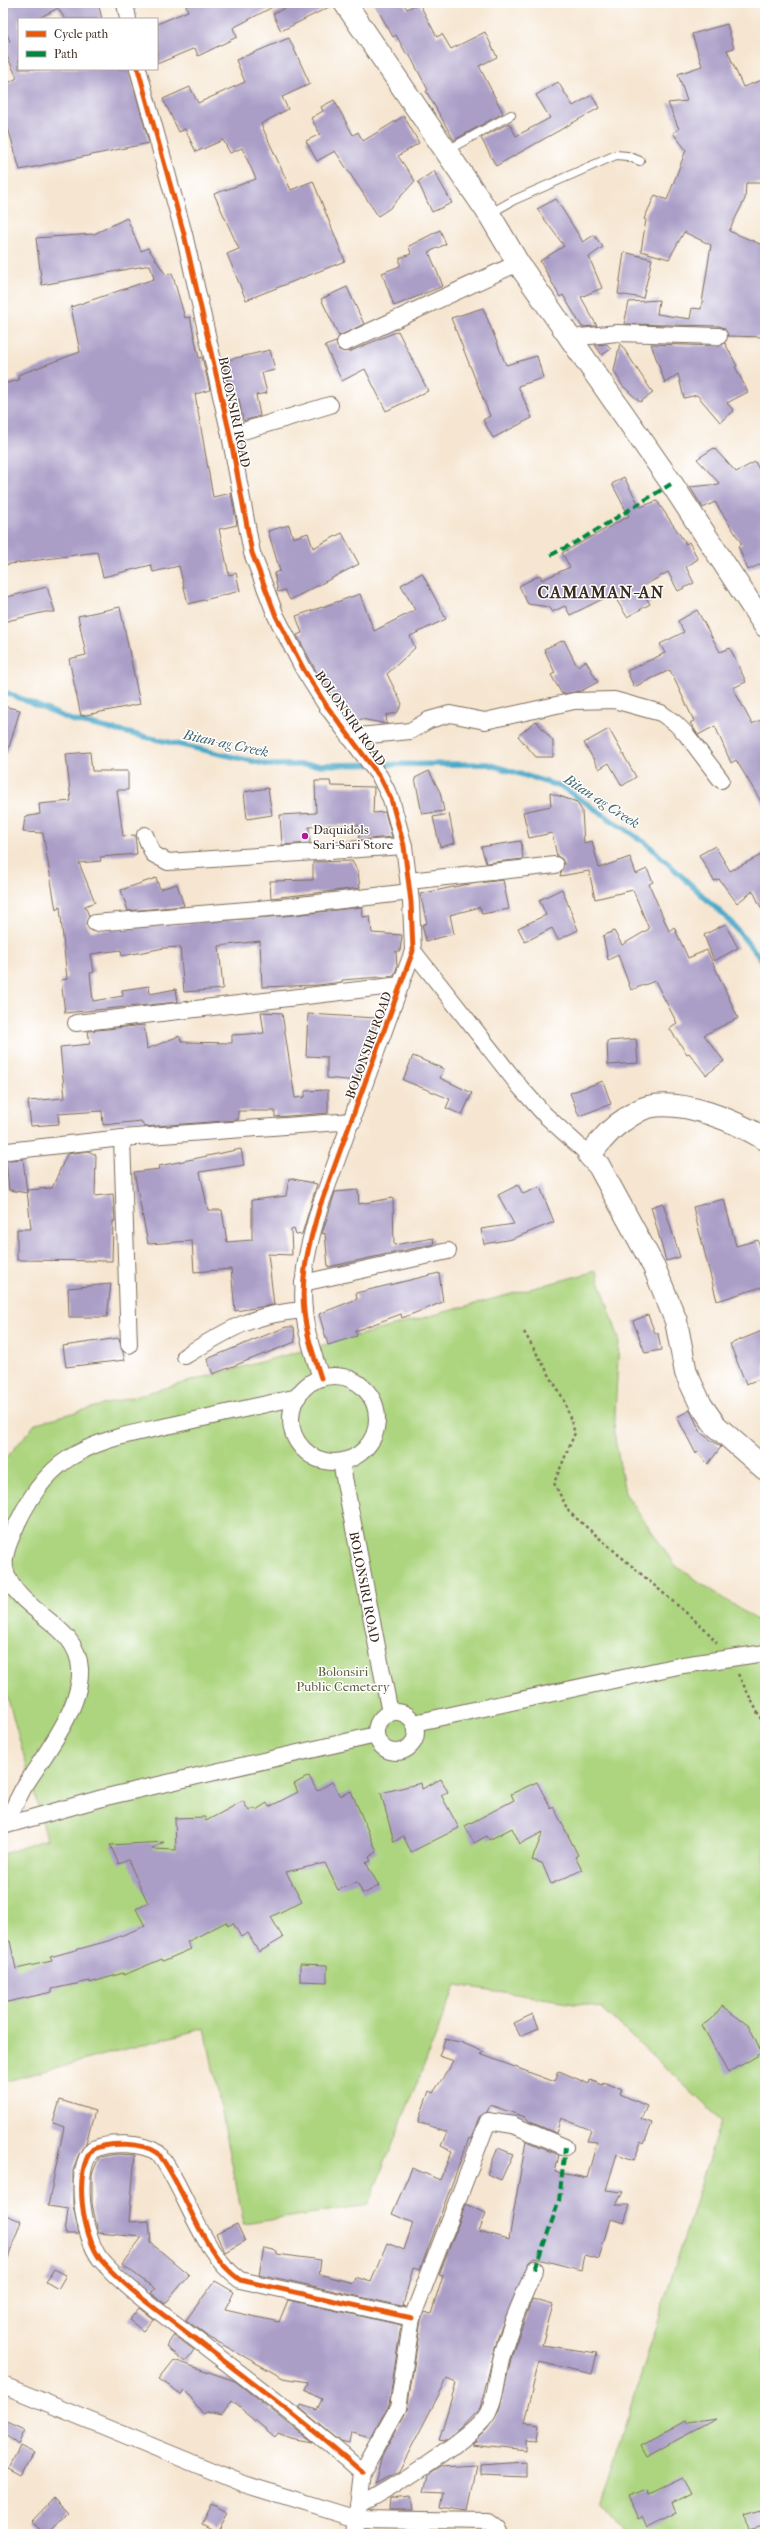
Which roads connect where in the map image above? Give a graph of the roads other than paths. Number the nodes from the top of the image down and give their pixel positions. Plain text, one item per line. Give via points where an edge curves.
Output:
1 (125, 3) edge
2 (345, 3) edge
3 (128, 18) edge
4 (138, 70) edge
5 (511, 115) dead end
6 (446, 151) junction
7 (640, 161) dead end
8 (489, 214) junction
9 (518, 263) junction
10 (719, 336) dead end
11 (572, 338) junction
12 (345, 343) dead end
13 (330, 405) dead end
14 (230, 435) junction
15 (762, 614) edge
16 (354, 743) junction
17 (721, 780) dead end
18 (145, 835) dead end
19 (404, 846) junction
20 (555, 865) dead end
21 (410, 887) junction
22 (95, 923) dead end
23 (413, 951) junction
24 (401, 985) junction
25 (76, 1023) dead end
26 (353, 1121) junction
27 (122, 1138) junction
28 (765, 1140) edge
29 (8, 1150) dead end
30 (590, 1155) junction
31 (448, 1251) dead end
32 (303, 1283) junction
33 (304, 1310) junction
34 (129, 1345) dead end
35 (185, 1356) dead end
36 (321, 1378) junction
37 (298, 1397) junction
38 (341, 1462) junction
39 (765, 1469) edge
40 (765, 1653) edge
41 (390, 1713) junction
42 (414, 1723) junction
43 (376, 1735) junction
44 (3, 1826) edge
45 (566, 2147) dead end
46 (535, 2269) dead end
47 (412, 2318) junction
48 (3, 2385) edge
49 (362, 2472) junction
50 (356, 2520) edge
51 (500, 2534) edge

1 - 3 street
2 - 6 main road
4 - 14 street, BOLONSIRI ROAD via 184,234
5 - 6 lane
6 - 8 main road
7 - 8 lane via 616,155 514,200
8 - 9 main road
9 - 11 main road
9 - 12 street
10 - 11 street via 617,332
11 - 15 main road
13 - 14 street
14 - 16 street, BOLONSIRI ROAD via 252,553 262,583 304,670
16 - 17 street via 410,731 429,720 450,714 485,721 574,701 614,700 661,713 675,723
16 - 19 street, BOLONSIRI ROAD via 380,777 391,799
18 - 19 street via 153,854 168,862
19 - 21 street, BOLONSIRI ROAD
20 - 21 street
21 - 22 street via 292,906
21 - 23 street, BOLONSIRI ROAD
23 - 24 street, BOLONSIRI ROAD
23 - 30 street via 520,1087 545,1115
24 - 25 street
24 - 26 street, BOLONSIRI ROAD
26 - 27 street
26 - 32 street, BOLONSIRI ROAD via 311,1235
27 - 29 street
27 - 34 street
28 - 30 main road via 711,1113 672,1107 649,1107 614,1126
30 - 39 main road via 599,1166 654,1267 676,1321 686,1374 701,1405 715,1425
31 - 32 street
32 - 33 street, BOLONSIRI ROAD
33 - 35 street via 259,1316
33 - 36 street, BOLONSIRI ROAD via 309,1341
36 - 37 street via 306,1387
36 - 38 street via 340,1377 352,1380 362,1386 375,1407 376,1431 371,1442 363,1451
37 - 38 street via 291,1420 298,1443 317,1458
37 - 44 street via 105,1441 76,1453 49,1474 24,1508 8,1544 5,1571 14,1590 32,1609 62,1630 75,1649 80,1668 76,1694 60,1730
38 - 41 street, BOLONSIRI ROAD
40 - 42 street via 683,1665
41 - 42 street via 404,1714
41 - 43 street via 379,1722
42 - 43 street via 416,1737 409,1748 402,1752 389,1751 383,1747
43 - 44 street via 106,1797
45 - 47 street via 513,2125 488,2121
46 - 50 street via 512,2322 492,2403 482,2422 468,2436 379,2495
47 - 49 street via 398,2408
47 - 49 street via 240,2280 230,2273 218,2257 158,2153 146,2147 112,2144 93,2149 84,2160 85,2221 92,2246 101,2260 160,2312 322,2436
48 - 50 street via 244,2484
49 - 50 street
50 - 51 street via 488,2521

